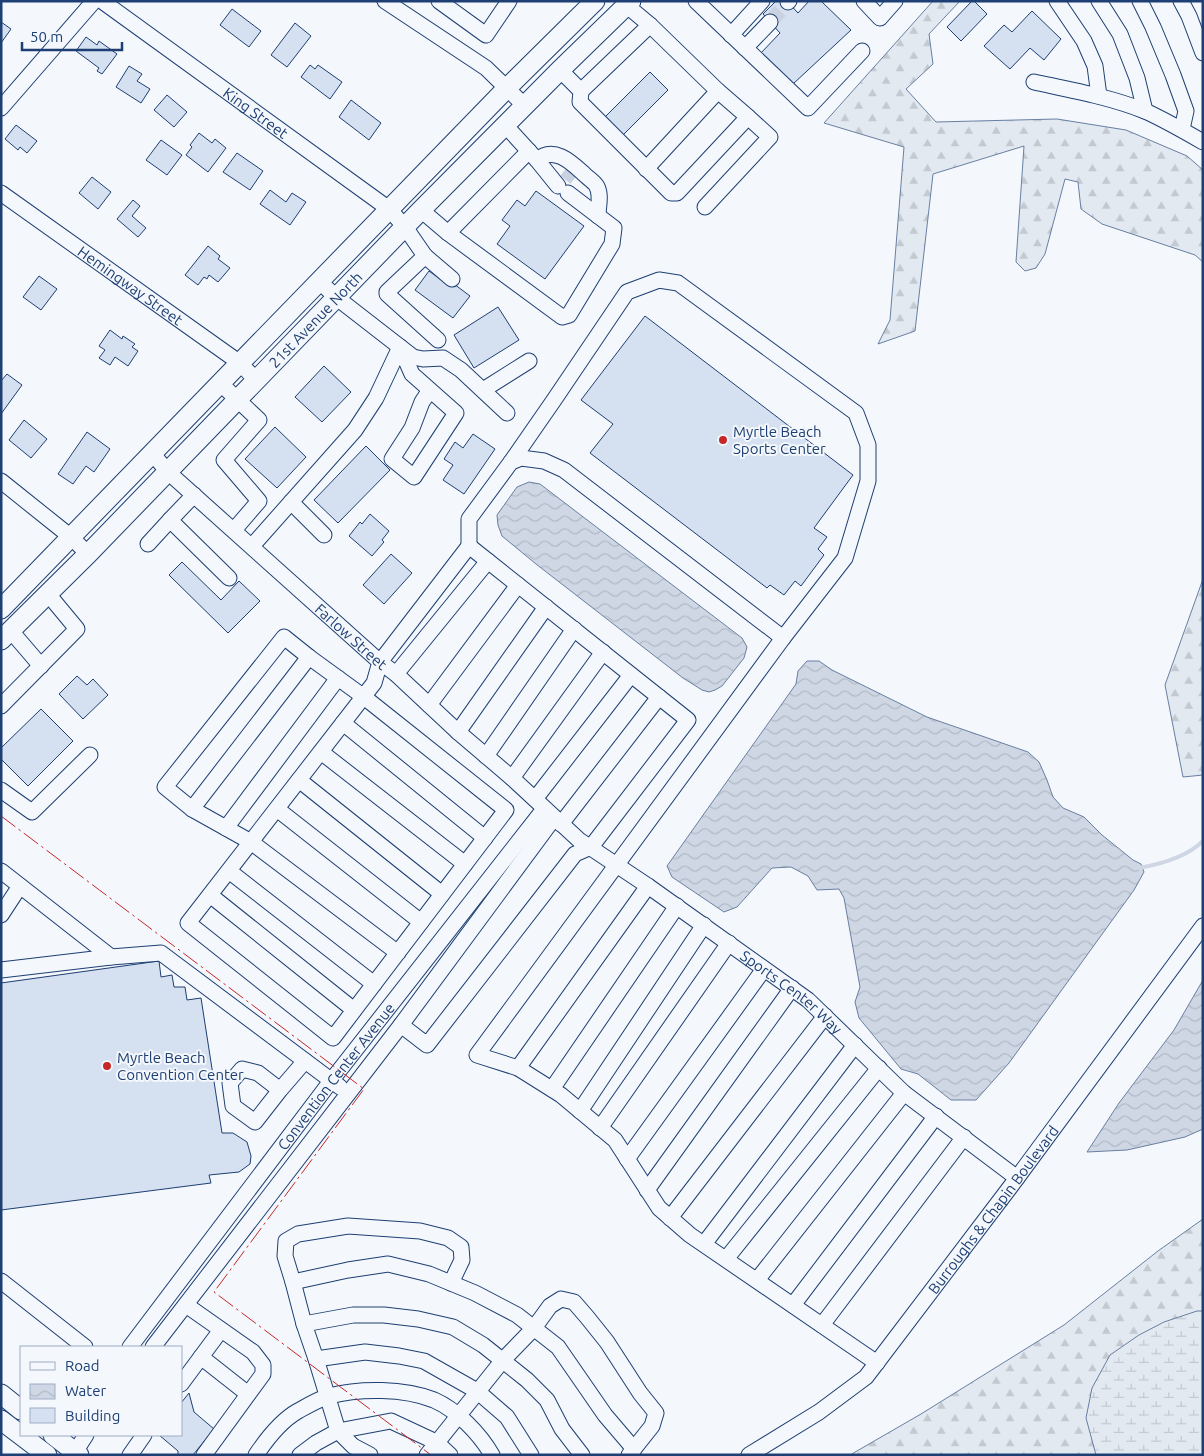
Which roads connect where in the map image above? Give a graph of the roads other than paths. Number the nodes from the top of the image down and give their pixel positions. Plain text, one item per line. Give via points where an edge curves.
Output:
1 (94, 1) edge
2 (102, 1) edge
3 (385, 1) edge
4 (439, 1) edge
5 (509, 1) edge
6 (595, 1) edge
7 (762, 1) edge
8 (864, 1) edge
9 (895, 1) edge
10 (1057, 1) edge
11 (1099, 1) edge
12 (1140, 1) edge
13 (1181, 1) edge
14 (628, 3) edge
15 (702, 3) edge
16 (770, 22) tunnel mouth
17 (650, 25) junction
18 (486, 35) junction
19 (731, 35) junction
20 (745, 48) junction
21 (862, 50) dead end
22 (1203, 53) edge
23 (471, 58) junction
24 (560, 70) junction
25 (1034, 82) dead end
26 (507, 88) junction
27 (581, 91) junction
28 (718, 91) junction
29 (1099, 96) junction
30 (524, 106) junction
31 (1, 108) edge
32 (1145, 111) junction
33 (748, 117) junction
34 (505, 126) junction
35 (1182, 129) junction
36 (1203, 142) edge
37 (533, 155) junction
38 (646, 169) junction
39 (564, 185) junction
40 (1, 193) edge
41 (705, 207) dead end
42 (389, 209) junction
43 (421, 210) junction
44 (598, 216) junction
45 (405, 227) junction
46 (448, 233) junction
47 (425, 256) junction
48 (452, 279) dead end
49 (319, 281) junction
50 (337, 298) junction
51 (438, 340) dead end
52 (400, 347) junction
53 (529, 361) dead end
54 (240, 363) junction
55 (256, 380) junction
56 (220, 383) junction
57 (430, 390) junction
58 (483, 390) junction
59 (237, 399) junction
60 (507, 413) dead end
61 (152, 453) junction
62 (511, 462) junction
63 (168, 472) junction
64 (1, 481) edge
65 (194, 495) junction
66 (291, 502) junction
67 (170, 520) junction
68 (234, 530) junction
69 (324, 535) dead end
70 (71, 537) junction
71 (148, 544) dead end
72 (252, 546) junction
73 (469, 546) junction
74 (88, 554) junction
75 (488, 561) junction
76 (229, 578) dead end
77 (518, 585) junction
78 (48, 594) junction
79 (546, 607) junction
80 (1, 609) edge
81 (574, 629) junction
82 (6, 635) edge
83 (783, 638) junction
84 (603, 652) junction
85 (309, 657) junction
86 (380, 662) junction
87 (41, 666) junction
88 (396, 674) junction
89 (631, 675) junction
90 (338, 678) junction
91 (364, 697) junction
92 (659, 697) junction
93 (429, 705) junction
94 (1, 706) edge
95 (343, 723) junction
96 (458, 732) junction
97 (321, 752) junction
98 (90, 755) dead end
99 (486, 756) junction
100 (512, 778) junction
101 (299, 780) junction
102 (1, 790) edge
103 (192, 808) junction
104 (277, 808) junction
105 (548, 812) junction
106 (226, 828) junction
107 (485, 838) junction
108 (251, 842) junction
109 (591, 847) junction
110 (465, 864) junction
111 (616, 864) junction
112 (1, 871) edge
113 (229, 871) junction
114 (20, 886) junction
115 (648, 886) junction
116 (442, 894) junction
117 (210, 895) junction
118 (676, 906) junction
119 (1, 915) edge
120 (421, 922) junction
121 (704, 925) junction
122 (1203, 926) edge
123 (729, 943) junction
124 (398, 953) junction
125 (111, 958) junction
126 (764, 969) junction
127 (1, 970) edge
128 (374, 984) junction
129 (792, 988) junction
130 (354, 1010) junction
131 (825, 1016) junction
132 (401, 1025) junction
133 (855, 1045) junction
134 (305, 1061) junction
135 (518, 1068) junction
136 (879, 1068) junction
137 (331, 1081) junction
138 (552, 1089) junction
139 (280, 1090) dead end
140 (349, 1093) junction
141 (904, 1093) junction
142 (580, 1111) junction
143 (936, 1116) junction
144 (600, 1128) junction
145 (964, 1137) junction
146 (627, 1159) junction
147 (1017, 1178) junction
148 (647, 1190) junction
149 (670, 1218) junction
150 (704, 1244) junction
151 (726, 1259) junction
152 (757, 1280) junction
153 (1, 1281) edge
154 (294, 1282) junction
155 (451, 1283) junction
156 (186, 1305) junction
157 (793, 1305) junction
158 (304, 1324) junction
159 (822, 1325) junction
160 (534, 1328) junction
161 (220, 1330) junction
162 (84, 1346) edge
163 (131, 1346) edge
164 (154, 1346) edge
165 (200, 1357) junction
166 (316, 1358) junction
167 (503, 1360) junction
168 (877, 1363) junction
169 (182, 1383) edge
170 (477, 1391) junction
171 (1, 1394) edge
172 (248, 1394) junction
173 (328, 1397) junction
174 (20, 1409) edge
175 (459, 1416) junction
176 (1, 1420) edge
177 (338, 1431) junction
178 (20, 1434) edge
179 (22, 1436) edge
180 (57, 1436) edge
181 (86, 1436) edge
182 (143, 1436) edge
183 (436, 1442) junction
184 (631, 1452) edge
185 (77, 1453) edge
186 (47, 1455) edge
187 (130, 1455) edge
188 (204, 1455) edge
189 (256, 1455) edge
190 (300, 1455) edge
191 (370, 1455) edge
192 (427, 1455) edge
193 (450, 1455) edge
194 (492, 1455) edge
195 (531, 1455) edge
196 (582, 1455) edge
197 (749, 1455) edge

1 - 31 street
2 - 42 street, King Street
3 - 23 street
4 - 18 street
5 - 18 street
6 - 26 main road, 21st Avenue North
7 - 19 street
8 - 9 street via 880,18
10 - 29 street via 1084,41 1095,66
11 - 32 street via 1120,34 1137,78
12 - 35 street via 1174,75 1186,111
13 - 22 street
14 - 17 street
14 - 24 main road, 21st Avenue North
15 - 19 street
16 - 20 street
17 - 27 street
17 - 28 street
18 - 23 street
19 - 20 street
20 - 21 street via 808,108
23 - 26 street
24 - 27 street
24 - 30 main road, 21st Avenue North
25 - 29 street
26 - 30 street
26 - 42 main road, 21st Avenue North
27 - 38 street via 580,102
28 - 33 street
28 - 38 street
29 - 32 street
30 - 34 main road, 21st Avenue North
32 - 35 street
33 - 38 street via 677,193 671,194
33 - 41 street via 770,137
34 - 37 street
34 - 43 main road, 21st Avenue North
35 - 36 street
37 - 39 street
37 - 39 street
37 - 44 street via 553,154 568,160 596,185
37 - 46 street
39 - 44 street
40 - 54 street, Hemingway Street
42 - 45 street, King Street
42 - 49 main road, 21st Avenue North
43 - 45 main road, 21st Avenue North
43 - 46 street
44 - 46 street via 614,228 612,244 569,315 562,318
45 - 47 street, King Street
45 - 50 main road, 21st Avenue North
47 - 48 street, King Street
47 - 51 street via 387,294
49 - 50 street
49 - 54 main road, 21st Avenue North
50 - 52 street
50 - 55 main road, 21st Avenue North
52 - 57 street via 412,374
52 - 58 street via 422,360 444,358
52 - 66 street via 376,398 355,430
53 - 58 street
54 - 55 street, Hemingway Street
54 - 56 main road, 21st Avenue North
55 - 59 main road, 21st Avenue North
56 - 59 street
56 - 61 main road, 21st Avenue North
57 - 57 street via 456,413 414,477 392,458 412,428
58 - 60 street
59 - 63 main road, 21st Avenue North
59 - 68 street via 259,420 224,460 259,501
61 - 63 street, Farlow Street
61 - 70 main road, 21st Avenue North
62 - 73 street via 469,519
62 - 83 street via 521,458 544,461 564,470
62 - 83 street via 627,292 659,280 678,284 856,413 868,445 868,482 845,558
63 - 65 street, Farlow Street
63 - 74 main road, 21st Avenue North
64 - 70 street
65 - 67 street
65 - 68 street, Farlow Street
66 - 69 street
66 - 72 street
67 - 71 street
67 - 76 street
68 - 72 street, Farlow Street
70 - 74 street
70 - 80 main road, 21st Avenue North
72 - 86 street, Farlow Street
73 - 75 street
73 - 86 street
74 - 78 main road, 21st Avenue North
75 - 77 street
75 - 88 street
77 - 79 street
77 - 93 street
78 - 82 main road, 21st Avenue North
78 - 87 street via 78,629
79 - 81 street
79 - 96 street
81 - 84 street
81 - 99 street
82 - 87 street
83 - 111 street
84 - 89 street
84 - 100 street
85 - 90 street
85 - 103 street
85 - 103 street via 284,637 165,787
86 - 88 street, Farlow Street
86 - 91 street via 374,683
87 - 94 street
88 - 93 street, Farlow Street
89 - 92 street
89 - 105 street
90 - 91 street
90 - 106 street
91 - 95 street
91 - 107 street via 506,810
92 - 105 street
92 - 109 street via 688,720
93 - 96 street, Farlow Street
95 - 97 street
95 - 107 street
96 - 99 street, Farlow Street
97 - 101 street
97 - 110 street
98 - 102 street via 32,812
99 - 100 street, Farlow Street
100 - 105 street, Farlow Street
101 - 104 street
101 - 116 street
103 - 106 street
104 - 108 street
104 - 120 street
105 - 109 street, Sports Center Way
105 - 132 street, Convention Center Avenue
105 - 137 street, Convention Center Avenue
106 - 108 street
107 - 110 street
108 - 113 street
108 - 124 street
109 - 111 street, Sports Center Way
109 - 132 street via 574,854 426,1045
110 - 116 street
111 - 115 street, Sports Center Way
111 - 135 street via 477,1055
112 - 114 street
113 - 117 street
113 - 128 street
114 - 119 street
114 - 125 street
115 - 118 street, Sports Center Way
115 - 135 street
116 - 120 street
117 - 130 street
117 - 130 street via 188,923 333,1038
118 - 121 street, Sports Center Way
118 - 138 street
120 - 124 street
121 - 123 street, Sports Center Way
121 - 142 street
122 - 147 street, Burroughs & Chapin Boulevard
123 - 126 street, Sports Center Way
123 - 144 street
124 - 128 street
125 - 127 street
125 - 134 street via 161,952
126 - 129 street, Sports Center Way
126 - 146 street
128 - 130 street
129 - 131 street, Sports Center Way
129 - 148 street
131 - 133 street, Sports Center Way
131 - 149 street
132 - 140 street, Convention Center Avenue
133 - 136 street, Sports Center Way
133 - 150 street
134 - 137 street
134 - 139 street
135 - 138 street
136 - 141 street, Sports Center Way
136 - 151 street
137 - 140 street
137 - 163 street, Convention Center Avenue
138 - 142 street
140 - 156 street, Convention Center Avenue
141 - 143 street, Sports Center Way
141 - 152 street
142 - 144 street
143 - 145 street, Sports Center Way
143 - 157 street
144 - 146 street via 615,1140
145 - 147 street, Sports Center Way
145 - 159 street
146 - 148 street
147 - 168 street, Burroughs & Chapin Boulevard
148 - 149 street via 658,1208
149 - 150 street
150 - 151 street
151 - 152 street
152 - 157 street
153 - 162 street
154 - 155 street via 388,1264
154 - 155 street via 285,1256 286,1241 298,1234 348,1226 420,1231 448,1238 461,1247 462,1260
154 - 158 street
155 - 160 street via 517,1315
156 - 161 street
156 - 164 street, Convention Center Avenue
157 - 159 street
158 - 166 street
158 - 167 street via 353,1314 418,1318 453,1327
159 - 168 street
160 - 167 street
160 - 184 street via 558,1347
160 - 184 street via 550,1306 561,1299 574,1302 607,1342 656,1413 652,1426
161 - 165 street
161 - 172 street via 252,1352 262,1365 263,1374
165 - 169 street
165 - 172 street
166 - 170 street via 365,1352 424,1361
166 - 173 street
167 - 170 street
167 - 196 street via 547,1400 562,1429
168 - 197 street, Burroughs & Chapin Boulevard via 866,1377 820,1412
170 - 175 street
170 - 195 street via 507,1417
171 - 174 main road
172 - 188 street
173 - 175 street via 363,1390 411,1393 435,1400
173 - 177 street
173 - 189 street via 296,1412 269,1436
175 - 183 street
175 - 194 street
176 - 178 main road
177 - 183 street via 392,1421
177 - 190 street
177 - 191 street via 353,1446
179 - 186 main road
180 - 185 main road
181 - 185 street
182 - 187 street
183 - 192 street
183 - 193 street

